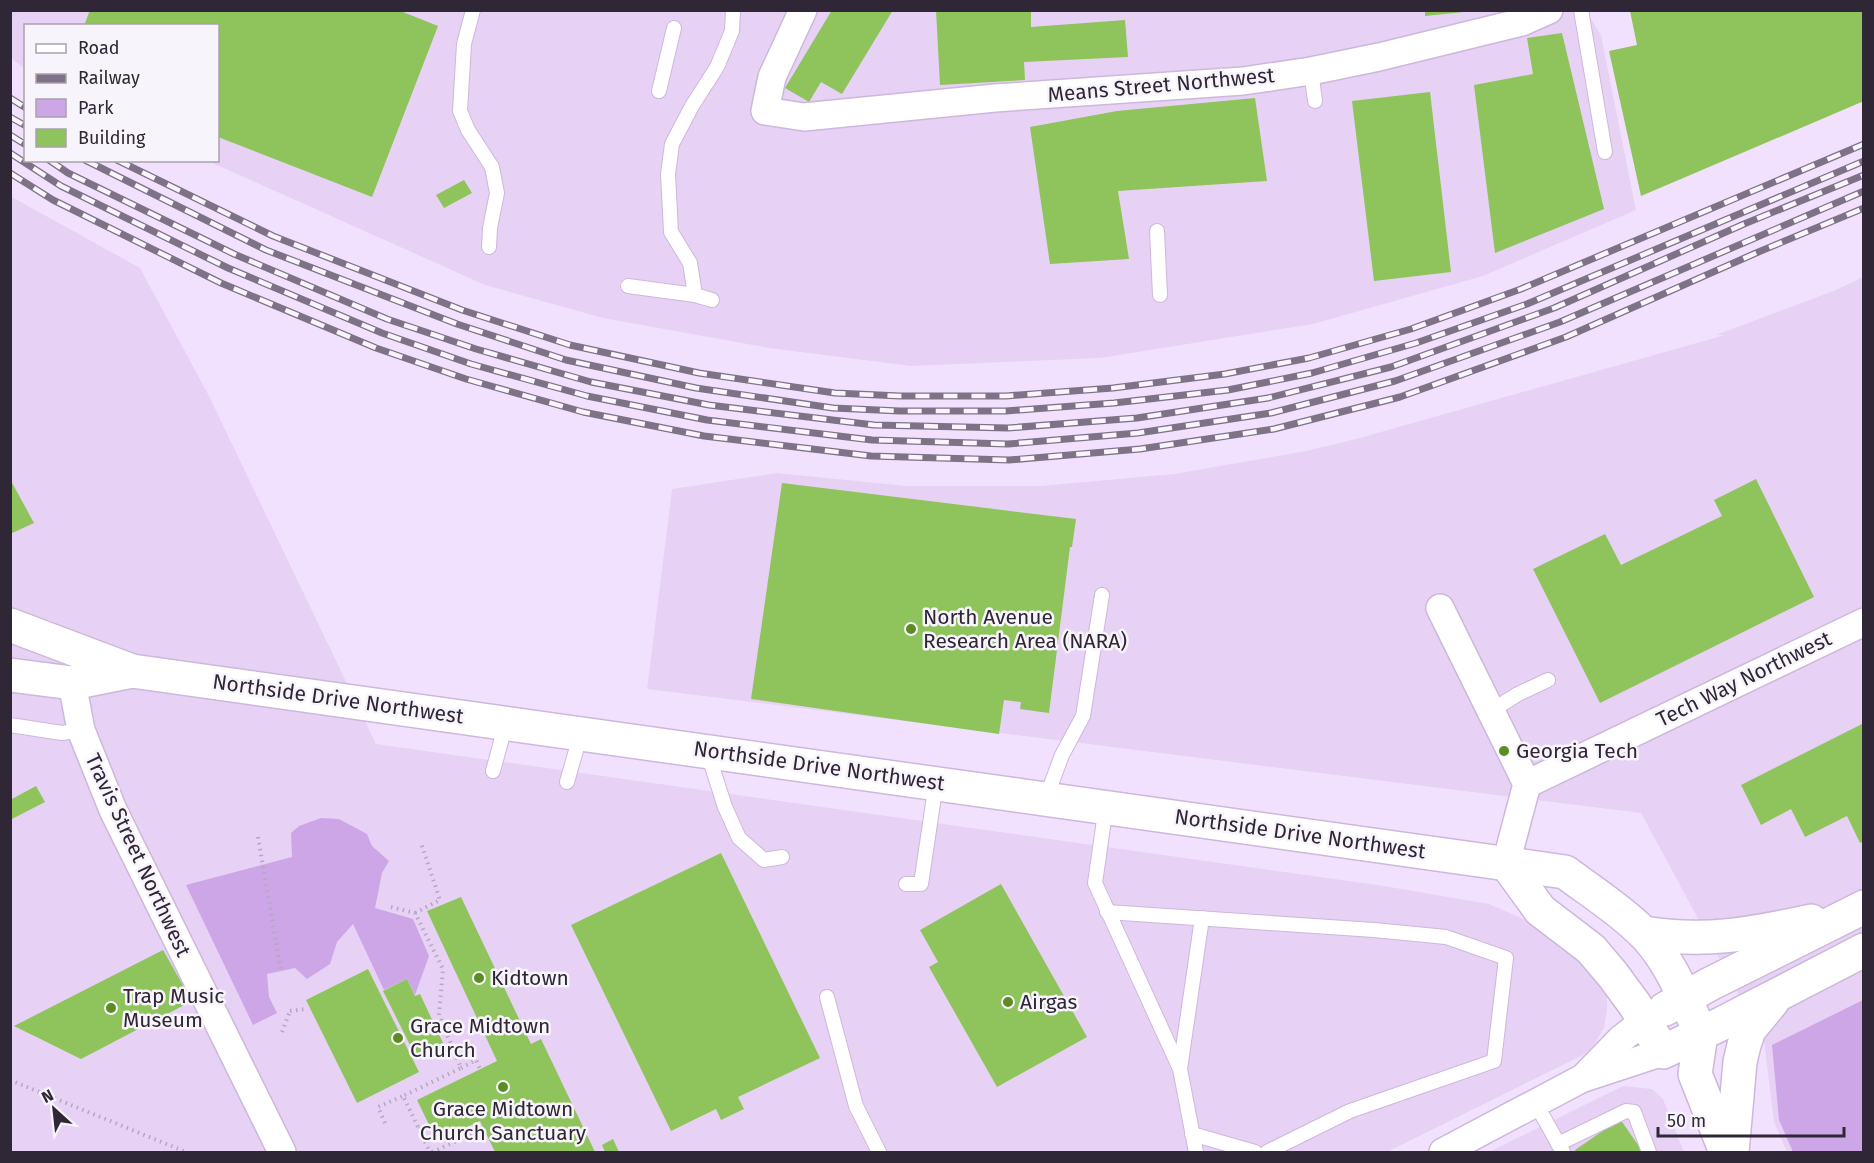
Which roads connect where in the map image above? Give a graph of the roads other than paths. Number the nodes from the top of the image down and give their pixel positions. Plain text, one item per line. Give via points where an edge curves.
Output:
1 (473, 10) edge
2 (733, 10) edge
3 (803, 10) edge
4 (1549, 10) edge
5 (1581, 10) edge
6 (674, 28) dead end
7 (1311, 71) junction
8 (659, 91) dead end
9 (1315, 101) dead end
10 (1605, 152) dead end
11 (1157, 231) dead end
12 (489, 248) dead end
13 (628, 286) dead end
14 (695, 295) junction
15 (1160, 295) dead end
16 (712, 300) dead end
17 (1102, 595) dead end
18 (1440, 608) dead end
19 (1863, 622) edge
20 (10, 625) edge
21 (132, 671) junction
22 (10, 675) edge
23 (1548, 680) dead end
24 (72, 683) junction
25 (1491, 711) junction
26 (506, 723) junction
27 (10, 725) edge
28 (81, 730) junction
29 (581, 733) junction
30 (706, 750) junction
31 (493, 771) dead end
32 (567, 782) dead end
33 (936, 783) junction
34 (1527, 784) junction
35 (1046, 798) junction
36 (1106, 806) junction
37 (782, 857) dead end
38 (1506, 863) junction
39 (906, 884) dead end
40 (1860, 909) edge
41 (1107, 912) junction
42 (1202, 918) junction
43 (1644, 933) junction
44 (1863, 950) edge
45 (1783, 991) junction
46 (827, 997) dead end
47 (1685, 998) junction
48 (1644, 1021) junction
49 (1701, 1034) junction
50 (1663, 1052) junction
51 (1180, 1069) junction
52 (1695, 1074) junction
53 (1581, 1079) junction
54 (1536, 1104) junction
55 (1192, 1134) junction
56 (1560, 1148) edge
57 (1723, 1151) edge
58 (282, 1152) edge
59 (879, 1152) edge
60 (1196, 1152) edge
61 (1255, 1152) edge
62 (1267, 1152) edge
63 (1443, 1152) edge
64 (1649, 1152) edge

1 - 12 lane via 464,44 460,111 492,167 497,194
2 - 14 lane via 732,31 717,68 672,144 671,232 690,263
3 - 7 street, Means Street Northwest via 772,77 765,111 804,117 995,98 1243,81
4 - 7 street, Means Street Northwest via 1522,22
5 - 10 lane
6 - 8 lane
7 - 9 lane
11 - 15 lane
13 - 14 lane
14 - 16 lane
17 - 35 lane via 1083,716 1062,755
18 - 25 street
19 - 34 street, Tech Way Northwest
20 - 21 main road, Northside Drive Northwest
21 - 24 main road, Northside Drive Northwest
21 - 26 main road, Northside Drive Northwest
22 - 24 main road, Northside Drive Northwest
23 - 25 lane
24 - 28 street, Travis Street Northwest
25 - 34 street
26 - 29 main road, Northside Drive Northwest
26 - 31 lane
27 - 28 lane via 62,733
28 - 58 street, Travis Street Northwest via 118,820
29 - 30 main road, Northside Drive Northwest
29 - 32 lane
30 - 33 main road, Northside Drive Northwest
30 - 37 lane via 739,838 764,860
33 - 35 main road, Northside Drive Northwest
33 - 39 lane via 921,884
34 - 38 street
35 - 36 main road, Northside Drive Northwest
36 - 38 main road, Northside Drive Northwest
36 - 41 lane via 1095,883
38 - 43 main road, Northside Drive Northwest via 1565,872
38 - 48 main road via 1540,909 1591,949
40 - 43 main road via 1739,936 1688,938
40 - 47 main road
41 - 42 lane
41 - 51 lane
42 - 51 lane
42 - 62 lane via 1446,937 1506,958 1494,1061 1350,1111
43 - 47 main road, Northside Drive Northwest
44 - 45 main road
45 - 49 main road
45 - 57 main road via 1749,1030
46 - 59 lane via 856,1106
47 - 48 main road
47 - 49 main road, Northside Drive Northwest
48 - 50 main road
48 - 53 street
49 - 50 main road
49 - 52 main road
50 - 52 main road
50 - 53 street
51 - 55 lane
52 - 57 main road
53 - 54 street
54 - 56 lane
54 - 63 street via 1476,1141
55 - 60 lane
55 - 61 lane
56 - 64 lane via 1626,1111 1634,1112

